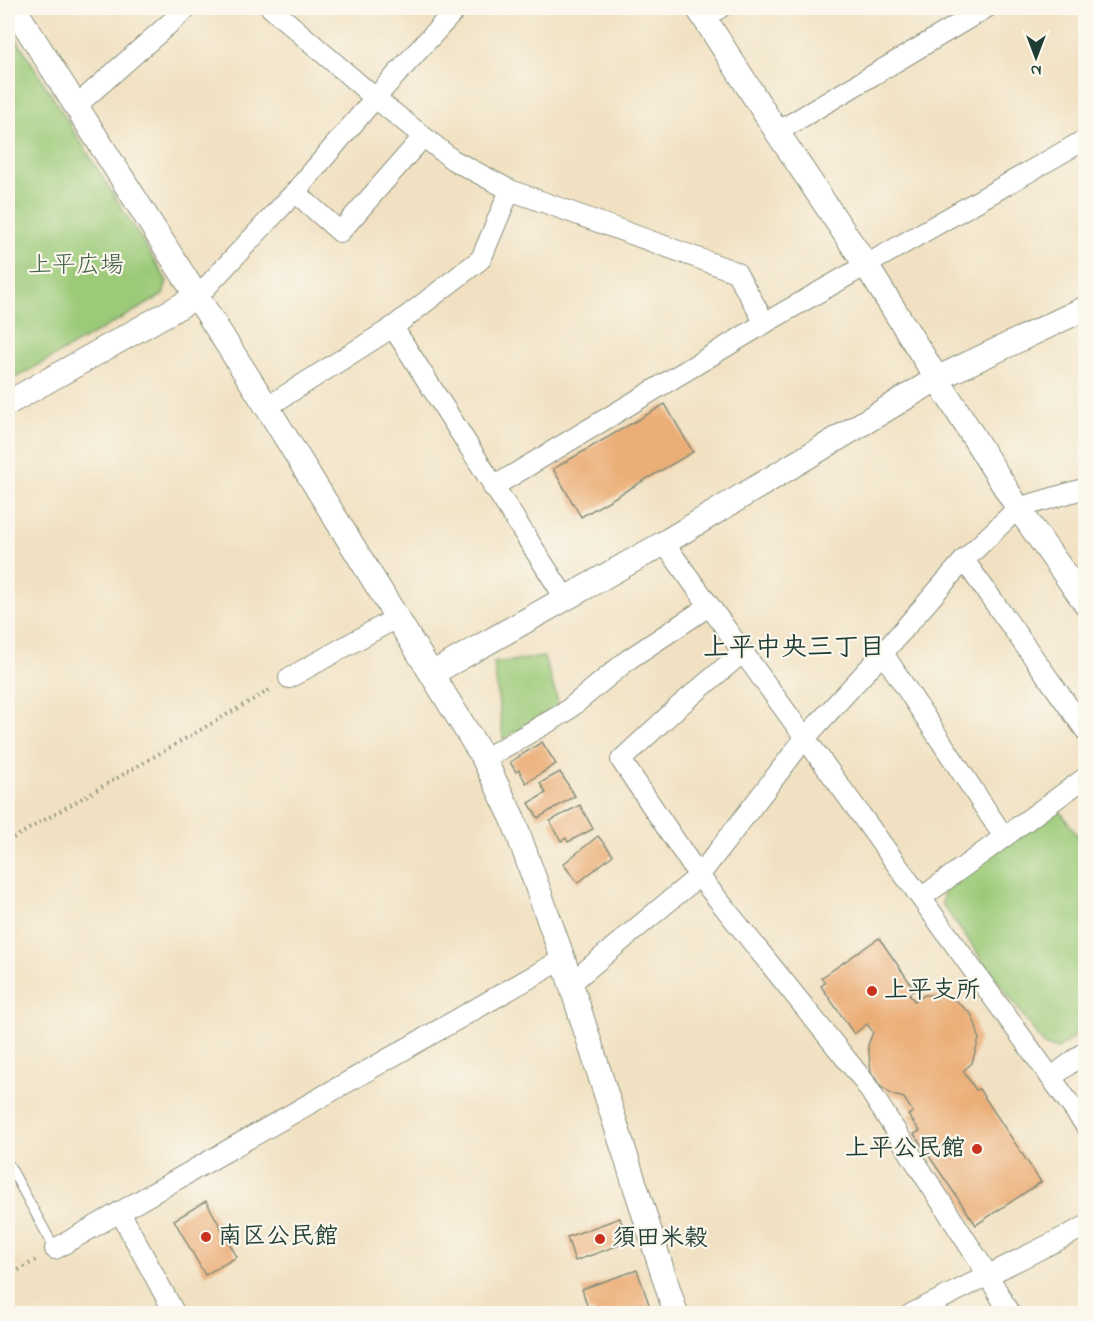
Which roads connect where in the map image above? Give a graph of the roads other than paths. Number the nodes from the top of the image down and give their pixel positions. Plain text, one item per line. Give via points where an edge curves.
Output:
1 (14, 8) edge
2 (187, 8) edge
3 (271, 8) edge
4 (986, 8) edge
5 (449, 10) edge
6 (707, 11) edge
7 (375, 98) junction
8 (76, 105) junction
9 (777, 132) junction
10 (423, 137) junction
11 (1086, 139) edge
12 (510, 190) junction
13 (295, 192) junction
14 (866, 265) junction
15 (198, 296) junction
16 (1086, 308) edge
17 (765, 323) junction
18 (393, 327) junction
19 (938, 378) junction
20 (8, 403) edge
21 (267, 407) junction
22 (493, 487) junction
23 (1086, 488) edge
24 (1018, 508) junction
25 (664, 543) junction
26 (964, 560) junction
27 (565, 598) junction
28 (1086, 604) edge
29 (709, 606) junction
30 (398, 617) junction
31 (743, 652) junction
32 (883, 653) junction
33 (434, 674) junction
34 (289, 678) road end
35 (1086, 731) edge
36 (805, 738) junction
37 (484, 759) junction
38 (1086, 777) edge
39 (1004, 837) junction
40 (699, 876) junction
41 (921, 898) junction
42 (563, 959) junction
43 (571, 983) junction
44 (1086, 1051) edge
45 (1051, 1078) junction
46 (1086, 1126) edge
47 (8, 1163) edge
48 (120, 1212) junction
49 (1086, 1226) edge
50 (55, 1249) joint
51 (988, 1275) junction
52 (175, 1314) edge
53 (676, 1314) edge
54 (911, 1314) edge
55 (1010, 1314) edge

1 - 8 street
2 - 8 street
3 - 7 street
4 - 9 street
5 - 7 street
6 - 9 street
7 - 10 street
7 - 13 street
8 - 15 street
9 - 14 street
10 - 12 street via 453,160
10 - 13 street via 340,232
11 - 14 street
12 - 17 street via 736,272
12 - 18 street via 481,259
13 - 15 street
14 - 17 street
14 - 19 street
15 - 20 street
15 - 21 street
16 - 19 street
17 - 22 street
18 - 21 street
18 - 22 street
19 - 24 street
19 - 25 street
21 - 30 street
22 - 27 street
23 - 24 street
24 - 26 street
24 - 28 street
25 - 27 street
25 - 29 street
26 - 32 street
26 - 35 street
27 - 33 street
29 - 31 street
29 - 37 street via 629,658 564,714
30 - 33 street
30 - 34 street
31 - 36 street
31 - 40 street via 621,760
32 - 36 street
32 - 39 street
33 - 37 street
36 - 40 street
36 - 41 street
37 - 42 street via 513,819
38 - 39 street
39 - 41 street
40 - 43 street
40 - 51 street via 863,1080
41 - 45 street
42 - 43 street
42 - 48 street
43 - 53 street
44 - 45 street
45 - 46 street
47 - 50 lane
48 - 50 street
48 - 52 street
49 - 51 street
51 - 54 street
51 - 55 street

